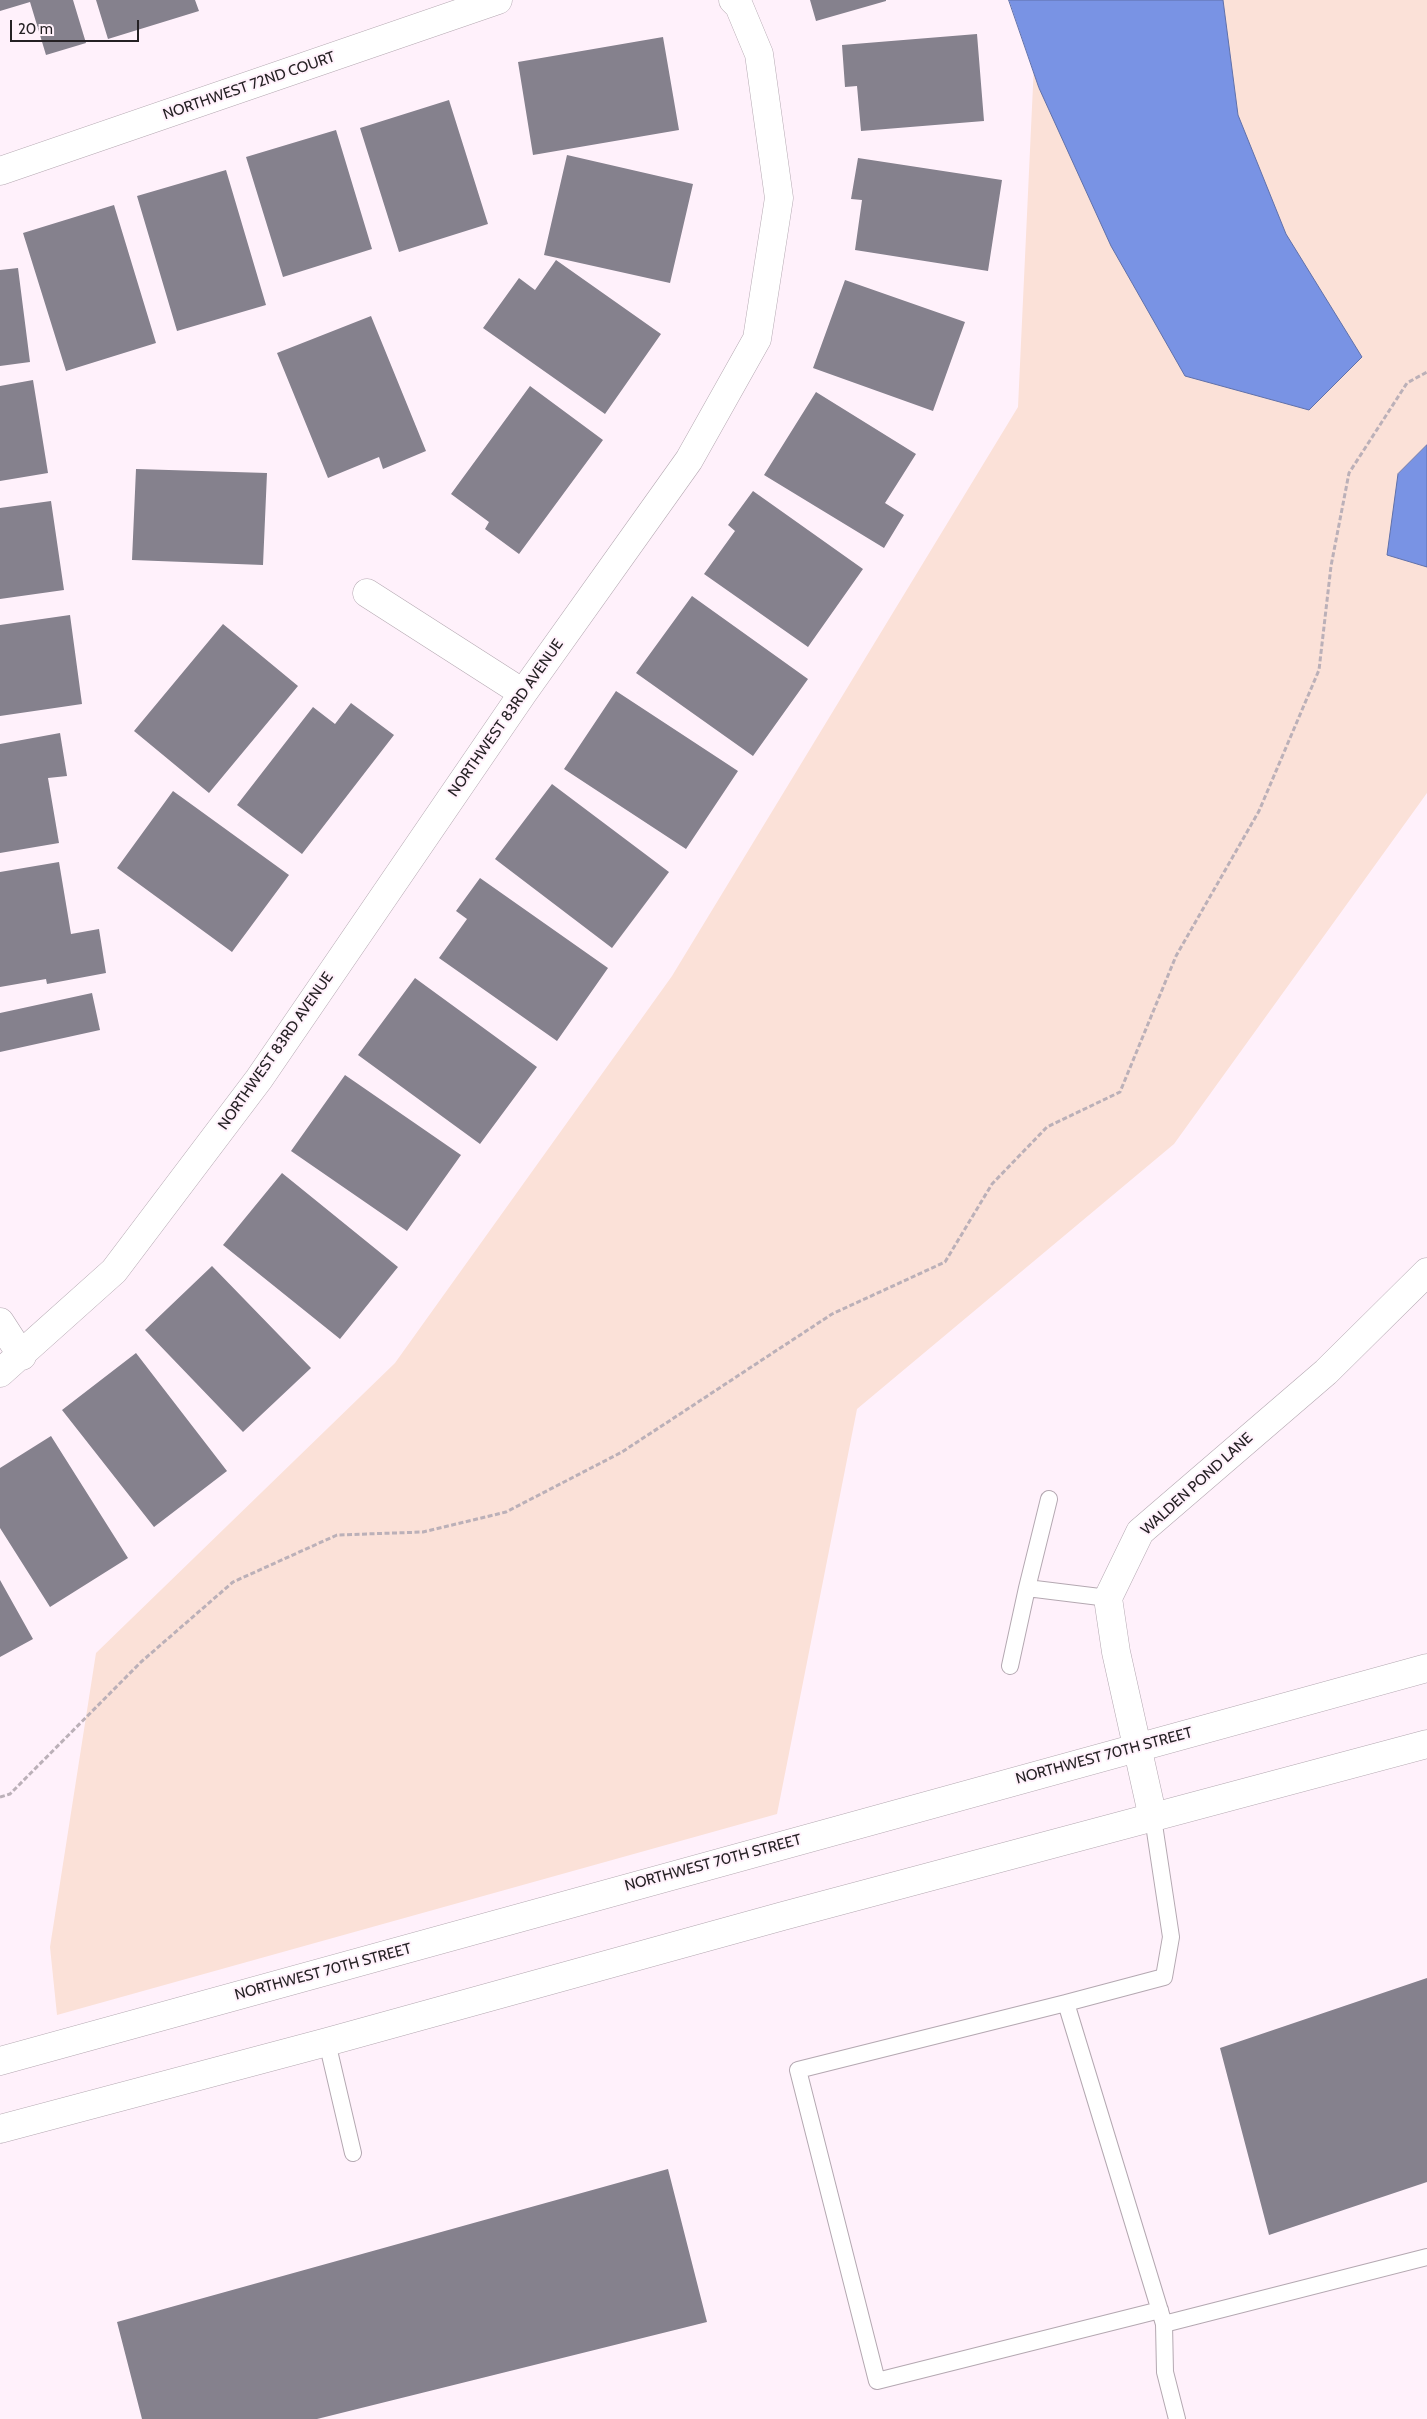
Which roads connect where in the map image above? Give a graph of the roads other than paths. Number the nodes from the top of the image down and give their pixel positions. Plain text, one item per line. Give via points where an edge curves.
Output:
1 (498, 0) edge
2 (732, 0) edge
3 (0, 171) edge
4 (367, 593) dead end
5 (522, 693) junction
6 (1425, 1281) edge
7 (0, 1322) edge
8 (22, 1356) junction
9 (0, 1373) edge
10 (1049, 1499) dead end
11 (1027, 1588) junction
12 (1108, 1598) junction
13 (1010, 1666) dead end
14 (1427, 1668) edge
15 (1427, 1744) edge
16 (1136, 1746) junction
17 (1153, 1818) junction
18 (1066, 2004) junction
19 (327, 2042) junction
20 (0, 2061) edge
21 (0, 2129) edge
22 (353, 2153) dead end
23 (1427, 2257) edge
24 (1162, 2317) junction
25 (1178, 2419) edge

1 - 3 street, NORTHWEST 72ND COURT
2 - 5 street, NORTHWEST 83RD AVENUE via 738,6 759,54 779,198 757,339 689,460
4 - 5 street
5 - 8 street, NORTHWEST 83RD AVENUE via 259,1079 126,1256
6 - 12 street, WALDEN POND LANE via 1326,1372 1140,1532
7 - 8 street
8 - 9 street, NORTHWEST 83RD AVENUE
10 - 11 lane
11 - 12 lane
11 - 13 lane
12 - 16 street
14 - 16 street, NORTHWEST 70TH STREET
15 - 17 street
16 - 17 street
16 - 20 street, NORTHWEST 70TH STREET
17 - 18 lane via 1171,1937 1164,1977
17 - 19 street via 782,1916
18 - 24 lane
18 - 24 lane via 798,2070 877,2381
19 - 21 street
19 - 22 lane
23 - 24 lane
24 - 25 lane via 1165,2372

